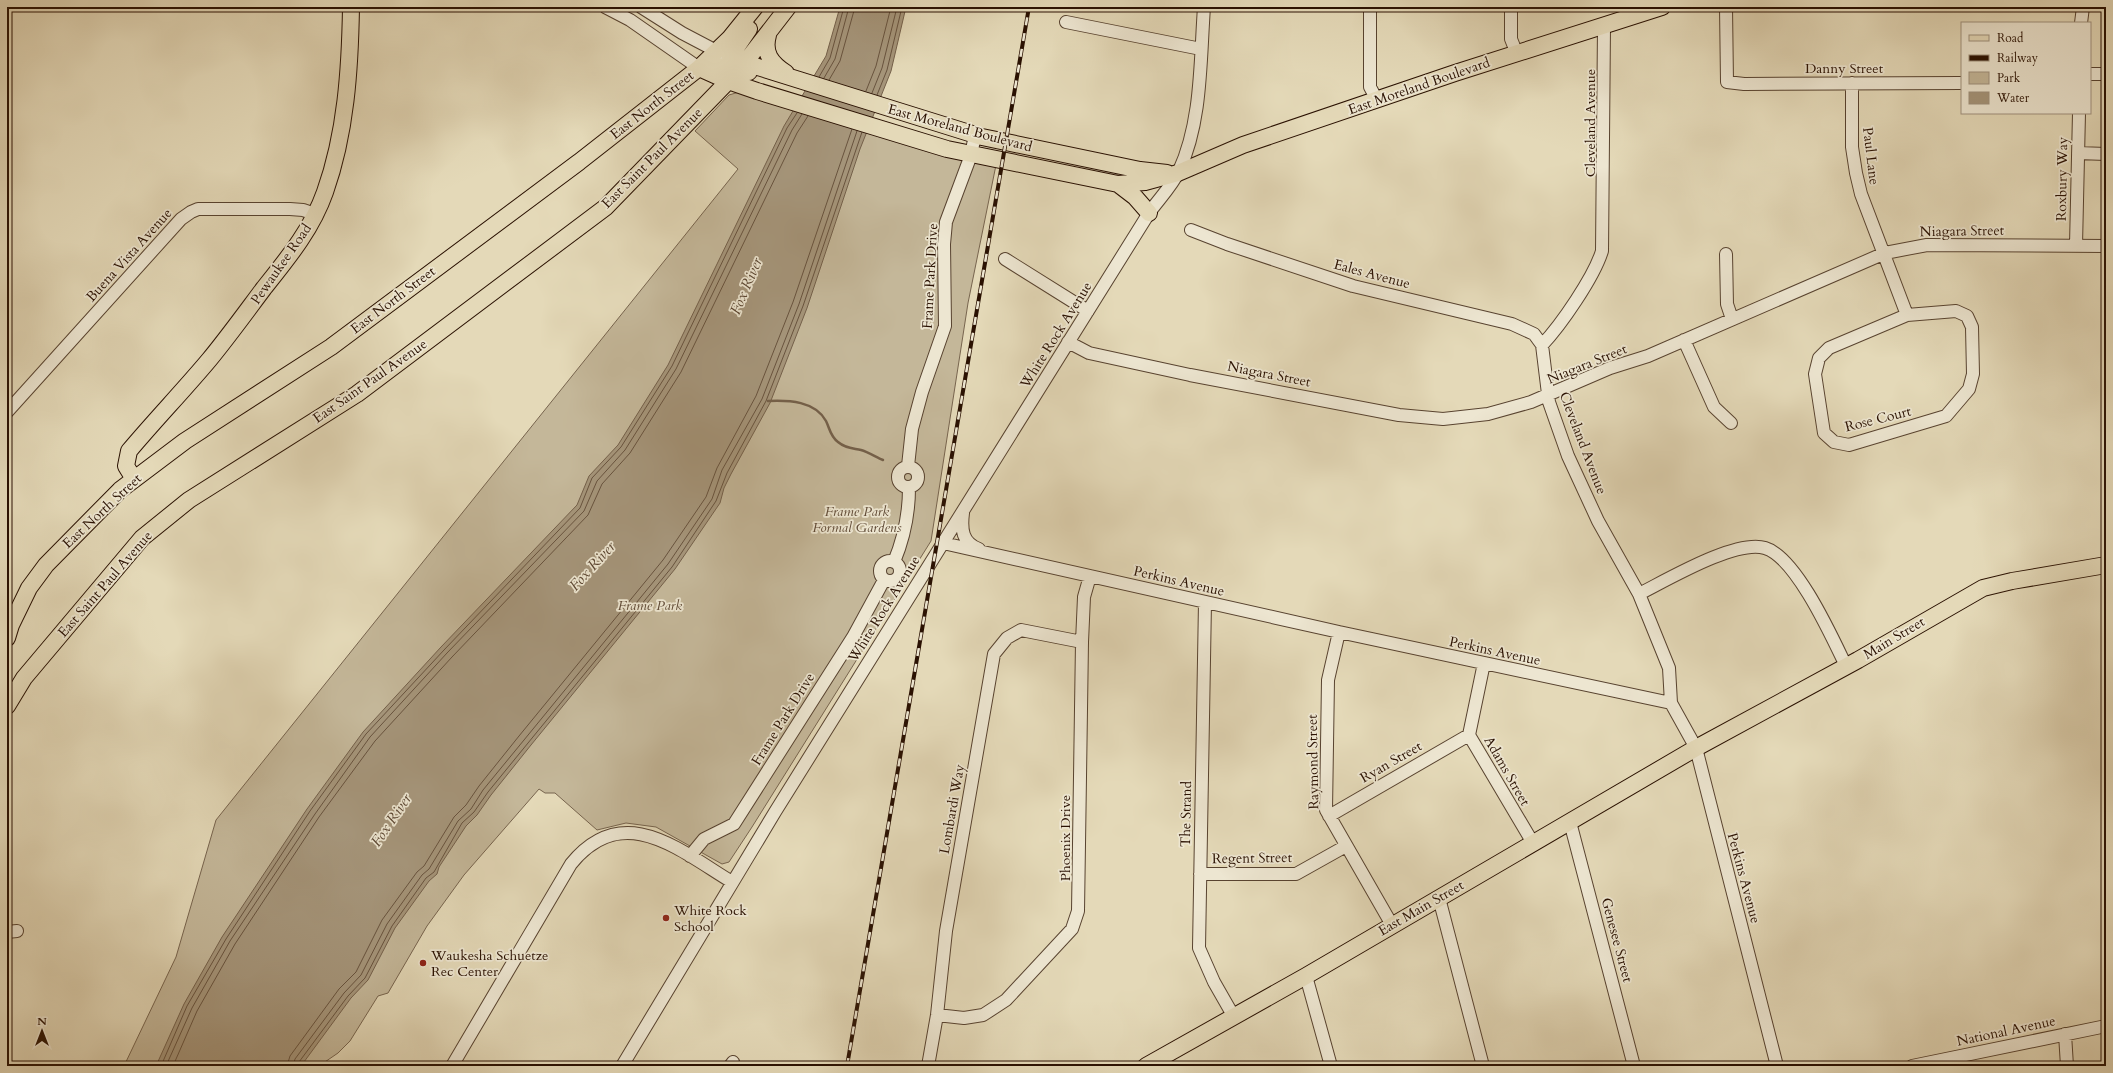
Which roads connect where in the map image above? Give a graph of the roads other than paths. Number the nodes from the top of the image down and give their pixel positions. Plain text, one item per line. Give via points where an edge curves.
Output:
1 (351, 7) edge
2 (605, 7) edge
3 (641, 7) edge
4 (755, 7) edge
5 (764, 7) edge
6 (788, 7) edge
7 (1204, 7) edge
8 (1370, 7) edge
9 (1511, 7) edge
10 (1662, 7) edge
11 (1726, 7) edge
12 (2083, 7) edge
13 (1066, 22) dead end
14 (2081, 22) edge
15 (1604, 26) junction
16 (768, 35) junction
17 (1201, 49) junction
18 (1517, 54) junction
19 (731, 65) junction
20 (699, 68) junction
21 (2091, 74) edge
22 (2106, 74) edge
23 (1852, 83) junction
24 (1961, 84) edge
25 (794, 89) junction
26 (1377, 100) junction
27 (2079, 114) edge
28 (878, 116) junction
29 (975, 135) junction
30 (2078, 153) junction
31 (1060, 154) junction
32 (2106, 154) edge
33 (971, 155) junction
34 (1056, 172) junction
35 (1178, 173) junction
36 (1118, 184) junction
37 (1149, 213) junction
38 (315, 214) junction
39 (1191, 230) dead end
40 (2076, 246) junction
41 (2106, 246) edge
42 (1885, 253) junction
43 (1726, 254) dead end
44 (1005, 258) dead end
45 (1088, 311) junction
46 (1907, 315) junction
47 (1732, 319) junction
48 (1684, 340) junction
49 (1068, 342) junction
50 (1542, 345) junction
51 (1548, 396) junction
52 (7, 412) edge
53 (1732, 423) dead end
54 (134, 479) junction
55 (964, 510) junction
56 (943, 543) junction
57 (995, 555) junction
58 (2106, 565) edge
59 (1090, 576) junction
60 (29, 588) junction
61 (1639, 594) junction
62 (1205, 602) junction
63 (7, 615) edge
64 (1339, 632) junction
65 (7, 638) edge
66 (1082, 642) junction
67 (1484, 663) junction
68 (1846, 666) junction
69 (1671, 703) junction
70 (7, 706) edge
71 (1469, 735) junction
72 (1696, 748) junction
73 (1329, 816) junction
74 (1570, 822) junction
75 (1533, 843) junction
76 (1346, 846) junction
77 (690, 856) junction
78 (1200, 874) junction
79 (732, 882) junction
80 (1439, 898) junction
81 (1392, 925) junction
82 (1306, 976) junction
83 (937, 1015) junction
84 (1234, 1017) junction
85 (2106, 1026) edge
86 (2065, 1034) junction
87 (624, 1065) edge
88 (1918, 1065) edge
89 (452, 1066) edge
90 (928, 1066) edge
91 (1146, 1066) edge
92 (1331, 1066) edge
93 (1483, 1066) edge
94 (1634, 1066) edge
95 (1777, 1066) edge
96 (2067, 1066) edge

1 - 38 main road, Pewaukee Road via 348,74 340,129 325,191
2 - 20 street via 630,20
3 - 19 street
4 - 19 main road, East North Street via 746,20
5 - 19 main road
6 - 16 main road, East North Street
7 - 17 street, White Rock Avenue
8 - 26 street via 1370,87
9 - 18 street via 1511,39
10 - 15 main road, East Moreland Boulevard
11 - 23 street, Danny Street via 1727,82
12 - 14 street
13 - 17 street
15 - 18 main road, East Moreland Boulevard
15 - 50 street, Cleveland Avenue via 1602,251 1593,272 1557,329
16 - 19 main road, East North Street
16 - 25 main road via 768,56
17 - 35 street, White Rock Avenue via 1196,112 1190,142
18 - 26 main road, East Moreland Boulevard
19 - 20 main road
19 - 20 main road, East North Street
19 - 25 main road
19 - 25 main road, East Moreland Boulevard
19 - 70 main road, East Saint Paul Avenue via 606,207 357,394 189,500 163,520 128,553 24,678
20 - 54 main road, East North Street via 579,162 330,347 186,441
21 - 22 street
23 - 24 street, Danny Street
23 - 42 street, Paul Lane via 1852,147 1856,173 1861,194
25 - 28 main road, East Moreland Boulevard
25 - 28 main road, East Moreland Boulevard
26 - 35 main road, East Moreland Boulevard via 1243,145
27 - 30 street, Roxbury Way
28 - 29 main road, East Moreland Boulevard via 922,119
28 - 33 main road, East Moreland Boulevard
29 - 31 main road, East Moreland Boulevard
29 - 33 street, Frame Park Drive
30 - 32 street
30 - 40 street, Roxbury Way
31 - 34 main road
31 - 35 main road, East Moreland Boulevard via 1140,170
33 - 34 main road, East Moreland Boulevard
33 - 77 street, Frame Park Drive via 946,222 945,326 912,429 908,466 904,467 899,476 902,485 909,488 907,520 894,562 899,570 898,576 890,581 884,580 853,637 734,824 704,839
34 - 36 main road, East Moreland Boulevard
35 - 36 main road, East Moreland Boulevard via 1149,181
35 - 37 street, White Rock Avenue
36 - 37 main road via 1135,197
37 - 45 street, White Rock Avenue
38 - 52 street, Buena Vista Avenue via 290,209 198,209 191,212 181,219
38 - 54 main road, Pewaukee Road via 300,242 210,358 129,450 126,466
39 - 50 street, Eales Avenue via 1352,286 1512,324 1534,334
40 - 41 street, Niagara Street
40 - 42 street, Niagara Street via 1927,245
42 - 46 street
42 - 47 street, Niagara Street
43 - 47 street via 1727,304
44 - 45 street
45 - 49 street, White Rock Avenue
46 - 46 street, Rose Court via 1829,348 1819,358 1815,374 1824,433 1834,442 1849,446 1946,416 1969,389 1973,374 1972,328 1967,316 1956,311
47 - 48 street, Niagara Street
48 - 51 street, Niagara Street via 1648,356 1610,368
48 - 53 street via 1714,407
49 - 51 street, Niagara Street via 1089,352 1190,375 1424,418 1488,414
49 - 55 street, White Rock Avenue
50 - 51 street, Cleveland Avenue
51 - 61 street, Cleveland Avenue via 1554,419 1580,484 1614,553
54 - 60 main road, East North Street via 46,565
55 - 56 street, White Rock Avenue
55 - 57 street via 962,531 967,541 976,548
56 - 57 street, Perkins Avenue
56 - 79 street, White Rock Avenue
57 - 59 street, Perkins Avenue
58 - 68 main road, Main Street via 1983,588
59 - 62 street, Perkins Avenue
59 - 66 street, Phoenix Drive via 1084,597
60 - 63 street, East North Street
60 - 65 main road, East North Street
61 - 68 street via 1730,551 1749,547 1764,548 1777,553 1788,565 1830,633
61 - 69 street, Cleveland Avenue via 1669,668
62 - 64 street, Perkins Avenue
62 - 78 street, The Strand
64 - 67 street, Perkins Avenue
64 - 73 street, Raymond Street via 1328,680 1326,810
66 - 83 street, Phoenix Drive via 1080,889 1078,911 1072,929 1006,1000 984,1015 964,1018
66 - 83 street, Lombardi Way via 1021,630 1007,638 994,654 946,931
67 - 69 street, Perkins Avenue
67 - 71 street, Adams Street
68 - 72 main road, Main Street
69 - 72 street, Perkins Avenue
71 - 73 street, Ryan Street
71 - 75 street, Adams Street
72 - 74 main road, East Main Street
72 - 95 street, Perkins Avenue
73 - 76 street, Raymond Street
74 - 75 main road, East Main Street
74 - 94 street, Genesee Street
75 - 80 main road, East Main Street
76 - 78 street, Regent Street via 1296,874
76 - 81 street, Raymond Street
77 - 79 street
77 - 89 street via 660,840 634,832 605,836 589,845 571,864
78 - 84 street, The Strand via 1199,948 1214,982
79 - 87 street, White Rock Avenue
80 - 81 main road, East Main Street
80 - 93 street
81 - 82 main road, East Main Street
82 - 84 main road, East Main Street
82 - 92 street
83 - 90 street, Lombardi Way
84 - 91 main road, East Main Street
85 - 86 street, National Avenue
86 - 88 street, National Avenue
86 - 96 street

